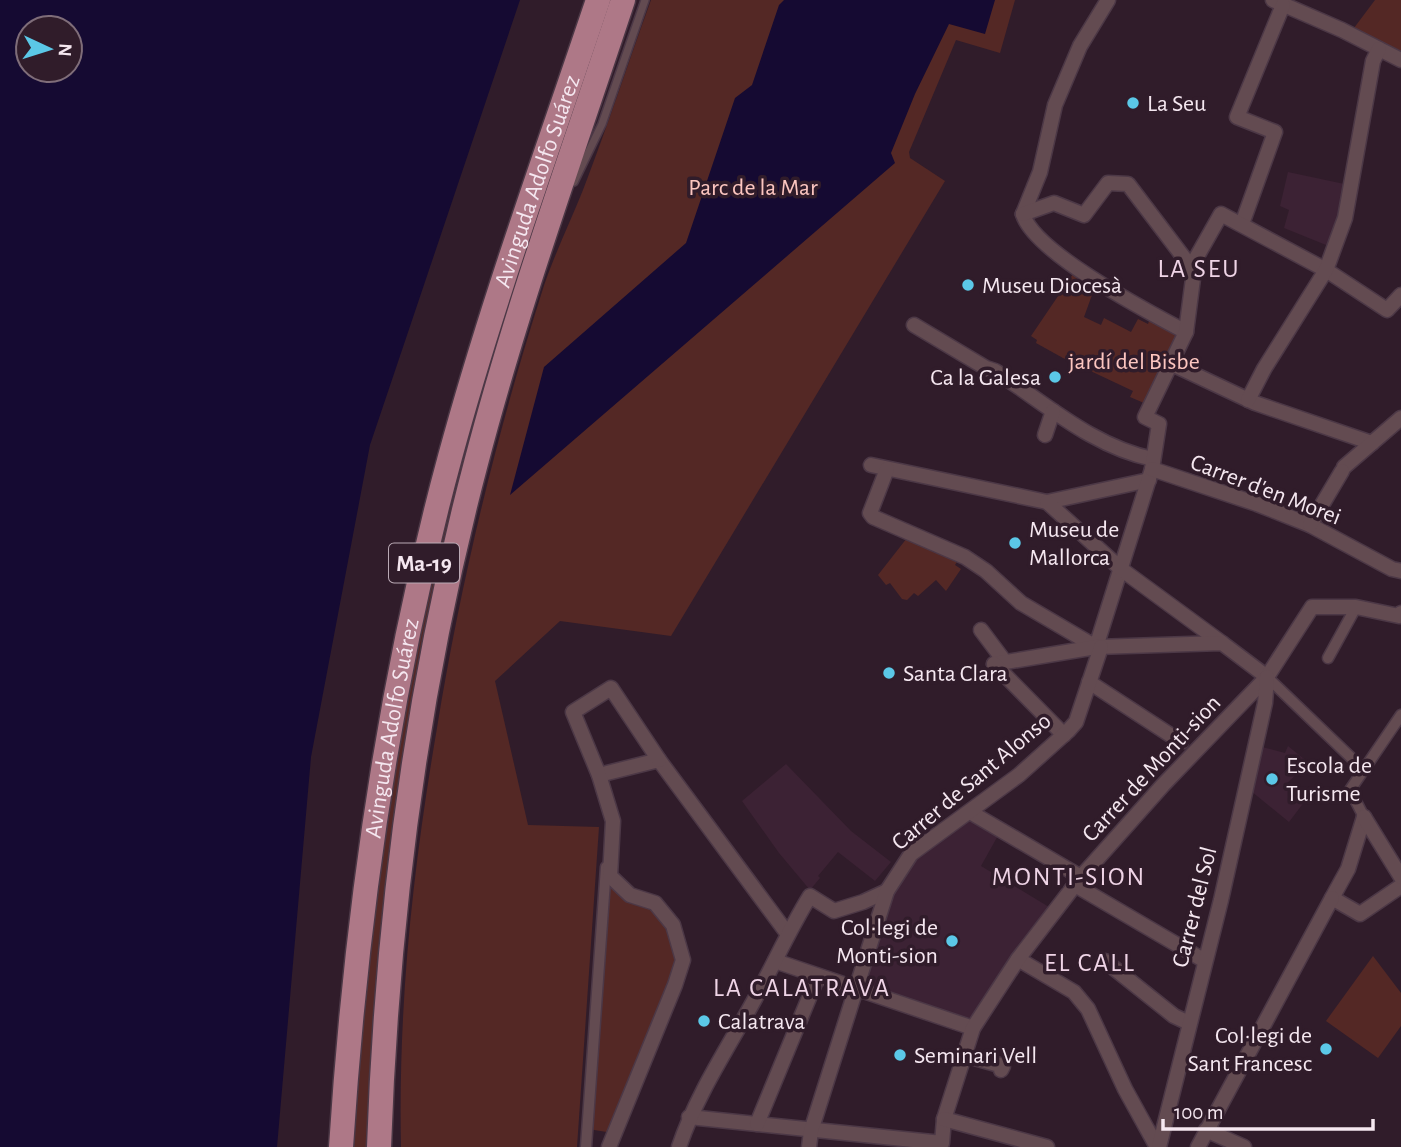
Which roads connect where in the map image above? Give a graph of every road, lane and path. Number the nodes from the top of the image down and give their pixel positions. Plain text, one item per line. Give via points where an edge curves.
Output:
1 (598, 0) edge
2 (623, 0) edge
3 (645, 0) edge
4 (1108, 0) edge
5 (1278, 2) edge
6 (1379, 49) junction
7 (1401, 60) edge
8 (572, 185) dead end
9 (566, 197) dead end
10 (1023, 214) junction
11 (1242, 224) junction
12 (536, 258) junction
13 (1191, 267) junction
14 (1326, 270) junction
15 (1401, 295) edge
16 (914, 325) dead end
17 (1186, 332) junction
18 (1172, 363) junction
19 (1248, 400) junction
20 (1053, 411) junction
21 (1401, 418) edge
22 (1045, 435) dead end
23 (1372, 443) junction
24 (871, 465) dead end
25 (887, 469) junction
26 (1151, 469) junction
27 (1047, 502) junction
28 (1310, 525) junction
29 (1121, 569) junction
30 (1401, 572) edge
31 (1356, 607) junction
32 (1401, 613) edge
33 (981, 630) dead end
34 (1222, 643) junction
35 (1099, 647) junction
36 (1328, 658) dead end
37 (1000, 663) junction
38 (1267, 677) junction
39 (1089, 682) junction
40 (1401, 715) edge
41 (1064, 735) junction
42 (1181, 742) dead end
43 (659, 760) junction
44 (1364, 770) junction
45 (599, 775) junction
46 (971, 812) junction
47 (1364, 817) junction
48 (608, 822) dead end
49 (1401, 877) edge
50 (1078, 881) junction
51 (1401, 886) edge
52 (887, 891) junction
53 (1332, 898) junction
54 (787, 933) junction
55 (1018, 959) junction
56 (775, 961) junction
57 (1105, 961) dead end
58 (1205, 961) junction
59 (818, 976) junction
60 (855, 988) junction
61 (1189, 1023) junction
62 (973, 1028) junction
63 (964, 1055) junction
64 (1001, 1070) dead end
65 (689, 1117) junction
66 (944, 1119) junction
67 (757, 1124) junction
68 (1206, 1130) junction
69 (811, 1131) junction
70 (936, 1144) edge
71 (341, 1147) edge
72 (379, 1147) edge
73 (586, 1147) edge
74 (609, 1147) edge
75 (679, 1147) edge
76 (809, 1147) edge
77 (1047, 1147) edge
78 (1158, 1147) edge
79 (1198, 1147) edge
80 (1244, 1147) edge

1 - 71 highway, Avinguda Adolfo Suárez / Ma-19 via 480,354 449,459 413,612 366,875
2 - 12 highway, Avinguda Adolfo Suárez / Ma-19
3 - 8 lane via 602,124
4 - 10 street via 1080,46 1055,105 1040,172
5 - 6 street
5 - 11 street via 1237,117 1275,132
6 - 7 street
6 - 14 street via 1373,61 1345,218
9 - 12 lane
10 - 13 street via 1054,203 1084,215 1108,183 1128,184
10 - 17 street via 1034,234 1115,295
11 - 13 street via 1220,214
11 - 14 street
12 - 72 highway, Avinguda Adolfo Suárez / Ma-19 via 475,465 430,672 396,902
13 - 17 street
14 - 15 street via 1387,310
14 - 19 street
16 - 20 street, Carrer d'en Morei
17 - 18 street
18 - 19 street
18 - 26 street, Carrer de Sant Alonso via 1145,417 1160,424
19 - 23 street
20 - 22 street
20 - 26 street, Carrer d'en Morei via 1089,434 1142,457
21 - 23 street
23 - 28 street via 1343,469
24 - 25 street
25 - 27 street
25 - 35 street via 870,513 873,517 965,556 1021,603
26 - 27 street
26 - 28 street, Carrer d'en Morei
26 - 29 street, Carrer de Sant Alonso
27 - 29 street
28 - 30 street, Carrer d'en Morei
29 - 34 street
29 - 35 street, Carrer de Sant Alonso
31 - 32 street
31 - 36 street
31 - 38 street, Carrer de Monti-sion via 1312,607
33 - 37 street
34 - 35 street
34 - 38 street
35 - 37 street
35 - 39 street, Carrer de Sant Alonso
37 - 41 street
38 - 44 street
38 - 50 street, Carrer de Monti-sion
38 - 58 street, Carrer del Sol via 1265,703
39 - 41 street, Carrer de Sant Alonso via 1076,722
39 - 42 street
40 - 44 street
41 - 46 street, Carrer de Sant Alonso
43 - 45 street
43 - 45 street via 611,688 573,712
43 - 54 street
44 - 47 street via 1350,790
45 - 74 street via 612,821 610,876 630,894 655,902 673,925 683,960
46 - 50 street
46 - 52 street, Carrer de Sant Alonso via 911,854
47 - 49 street
47 - 53 street via 1348,869
48 - 73 street
50 - 55 street, Carrer de Monti-sion
50 - 58 street
51 - 53 street via 1360,914
52 - 54 street via 834,911 810,896
52 - 60 street, Carrer de Sant Alonso
53 - 68 street
54 - 56 street
55 - 62 street, Carrer de Monti-sion
55 - 78 street via 1081,1000
56 - 59 street
56 - 65 street
57 - 61 street
58 - 61 street, Carrer del Sol
59 - 60 street
59 - 67 street
60 - 62 street
60 - 69 street, Carrer de Sant Alonso
61 - 78 street, Carrer del Sol
62 - 63 street, Carrer de Monti-sion
63 - 64 street via 1003,1066
63 - 66 street, Carrer de Monti-sion
65 - 67 street
65 - 75 street
66 - 70 street, Carrer de Monti-sion
66 - 77 street
67 - 69 street
68 - 79 street
68 - 80 street
69 - 70 street
69 - 76 street, Carrer de Sant Alonso

